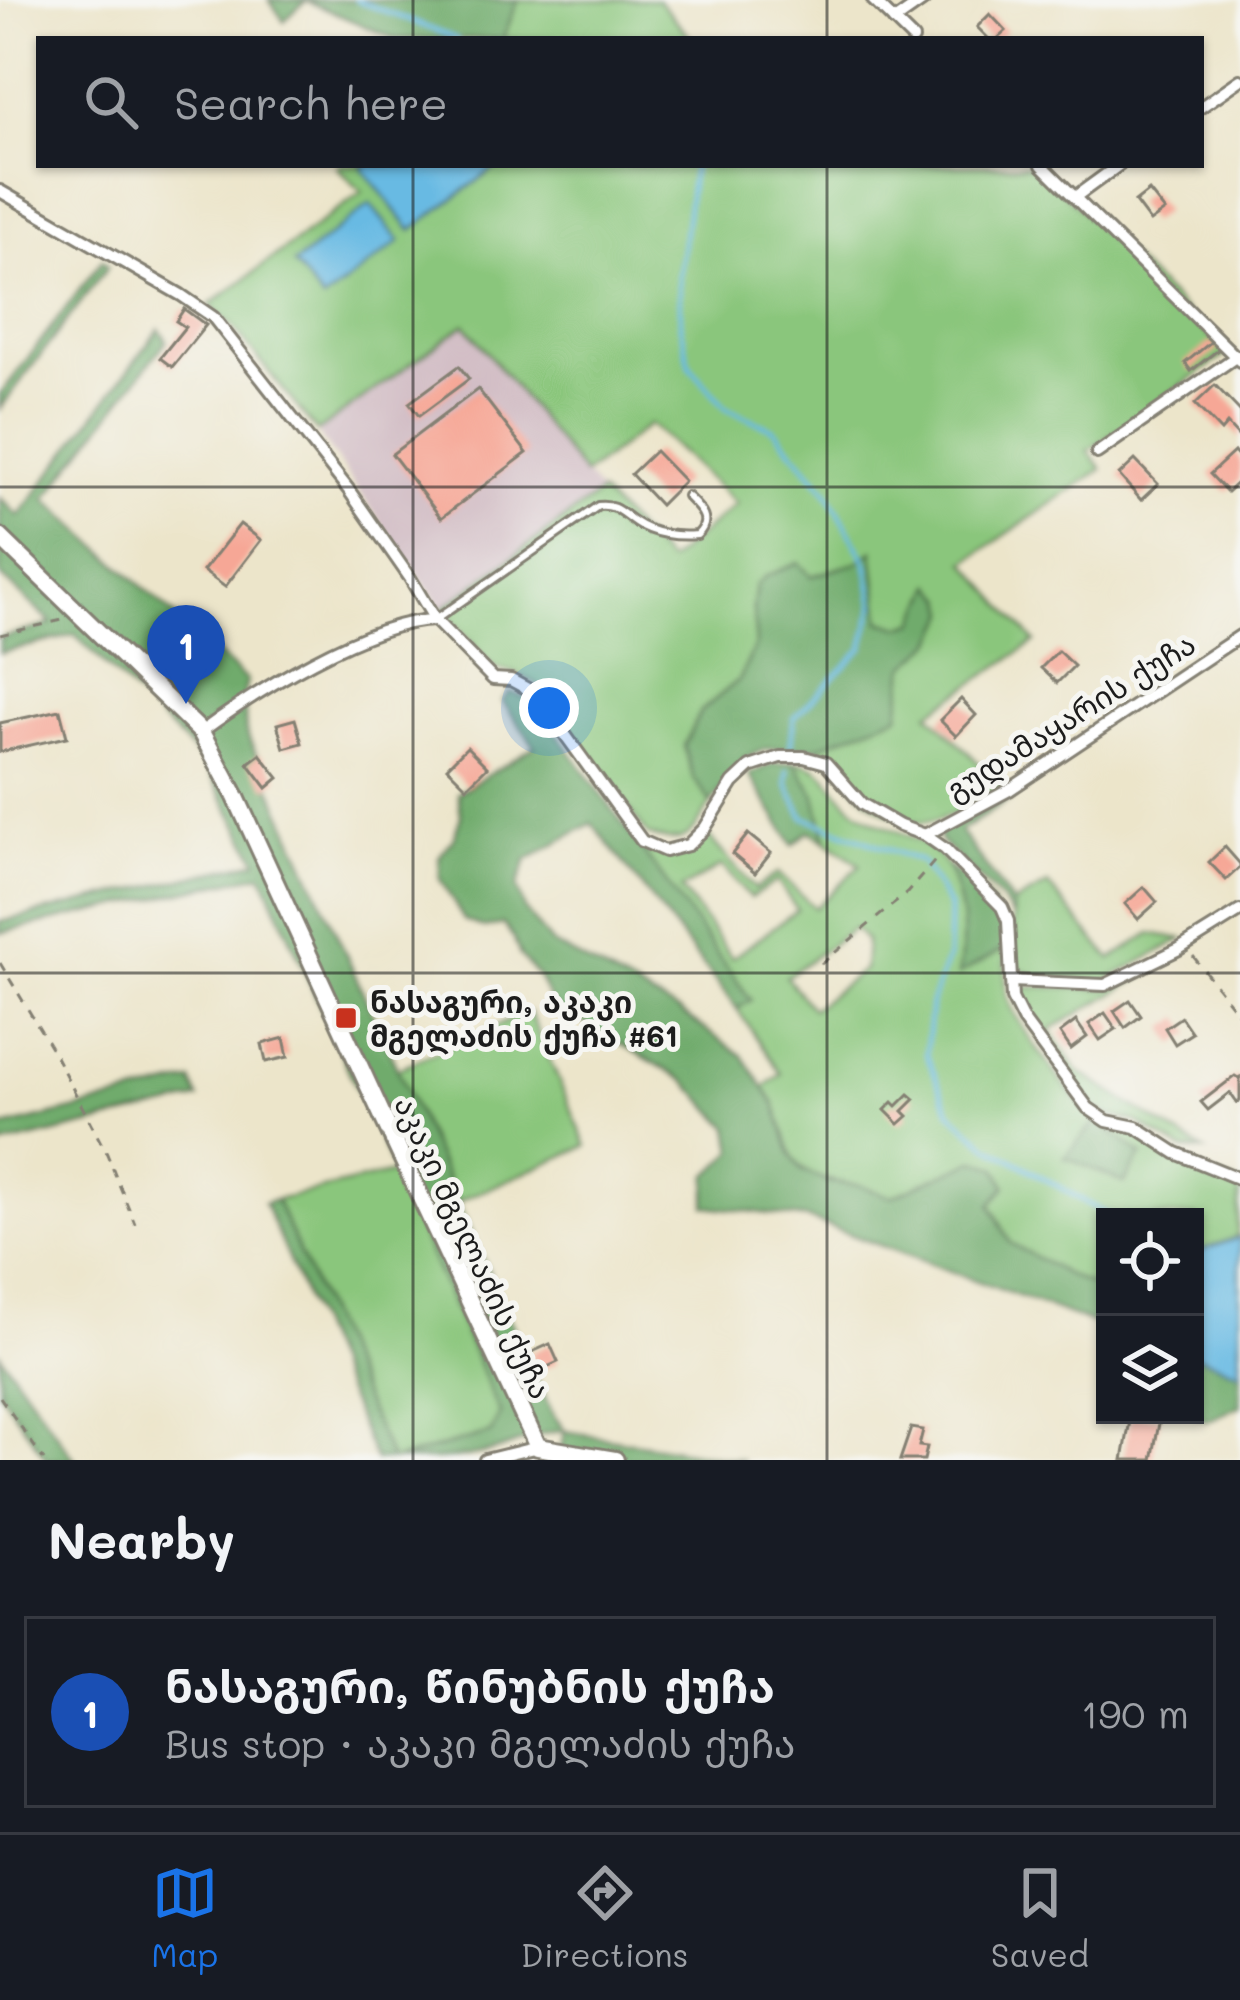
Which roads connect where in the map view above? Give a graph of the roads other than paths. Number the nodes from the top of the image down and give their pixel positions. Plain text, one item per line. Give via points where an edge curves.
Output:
1 (873, 0) edge
2 (924, 0) edge
3 (894, 21) junction
4 (910, 36) edge
5 (1240, 80) edge
6 (1204, 104) edge
7 (1045, 168) edge
8 (1115, 168) edge
9 (0, 191) edge
10 (1075, 196) junction
11 (1239, 357) edge
12 (1097, 453) dead end
13 (687, 496) dead end
14 (0, 537) edge
15 (435, 620) junction
16 (1240, 636) edge
17 (201, 732) junction
18 (925, 835) junction
19 (1240, 911) edge
20 (1011, 981) junction
21 (1240, 1179) edge
22 (538, 1448) junction
23 (485, 1460) edge
24 (615, 1460) edge

1 - 3 street
2 - 3 street
3 - 4 street
5 - 6 street
7 - 10 street
8 - 10 street
9 - 15 street via 213,317 348,489
10 - 11 street
11 - 12 street
13 - 15 lane via 705,519 697,535 650,530 619,509 598,506
14 - 17 street, აკაკი მგელაძის ქუჩა
15 - 17 street via 359,640
15 - 18 street via 494,679 535,693 642,841 665,850 688,845 750,767 804,757 826,764 862,804
16 - 18 street, გუდამაყარის ქუჩა via 1009,790
17 - 22 street, აკაკი მგელაძის ქუჩა
18 - 20 street via 1002,907
19 - 20 street via 1105,985
20 - 21 street via 1023,1020 1088,1108
22 - 23 street
22 - 24 street, აკაკი მგელაძის ქუჩა

